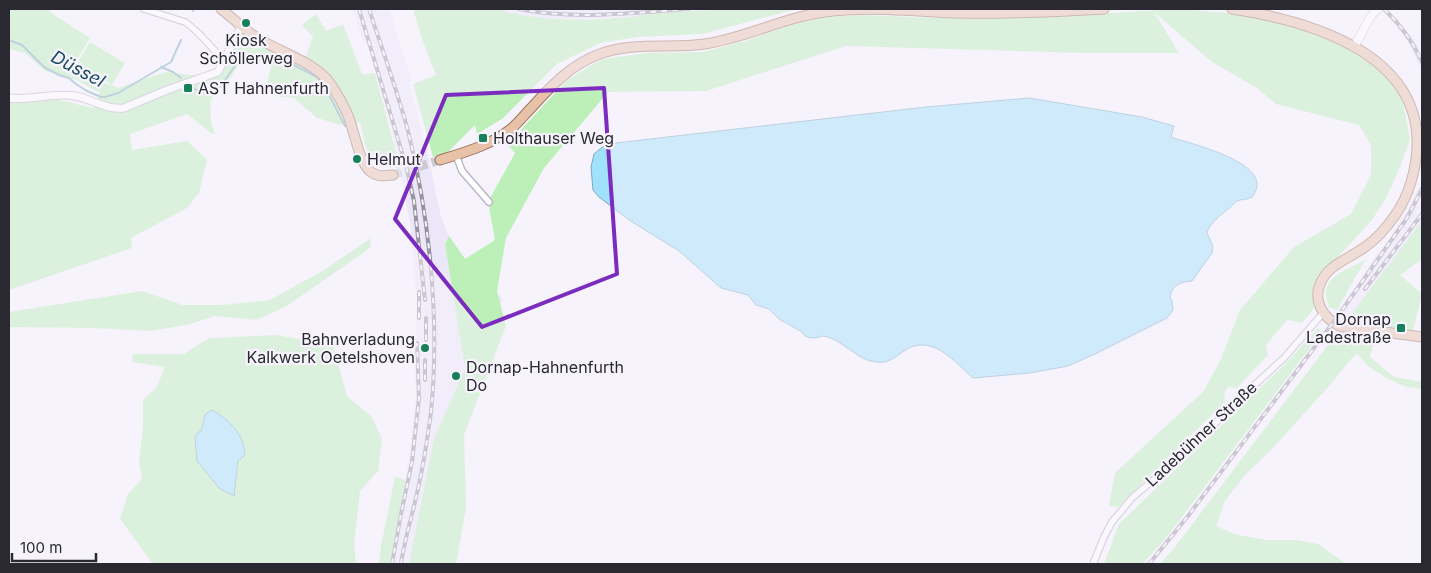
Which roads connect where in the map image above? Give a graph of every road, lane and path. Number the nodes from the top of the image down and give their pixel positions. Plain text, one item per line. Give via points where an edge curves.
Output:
1 (144, 9) edge
2 (221, 9) edge
3 (1104, 9) edge
4 (1232, 9) edge
5 (1377, 9) edge
6 (241, 27) junction
7 (1354, 47) junction
8 (224, 60) junction
9 (9, 98) edge
10 (456, 155) junction
11 (440, 160) tunnel mouth
12 (393, 175) tunnel mouth
13 (489, 202) dead end
14 (1323, 313) junction
15 (1422, 337) edge
16 (1093, 564) edge

1 - 8 street via 185,22
2 - 6 main road
3 - 10 main road via 960,13 842,10 789,19 715,42 617,49 598,54 571,68 511,128 492,141
4 - 7 main road via 1295,22
5 - 7 main road
6 - 8 street
6 - 12 main road via 323,75 347,114 364,165 372,173
7 - 14 main road via 1385,68 1406,94 1416,128 1417,160 1401,206 1387,226 1374,240 1332,268 1322,280 1318,294
8 - 9 street via 218,72 124,108 106,107 67,95
10 - 11 main road
10 - 13 street via 462,171
14 - 15 main road via 1339,326
14 - 16 street, Ladebühner Straße via 1284,358 1192,447 1132,498 1112,522

